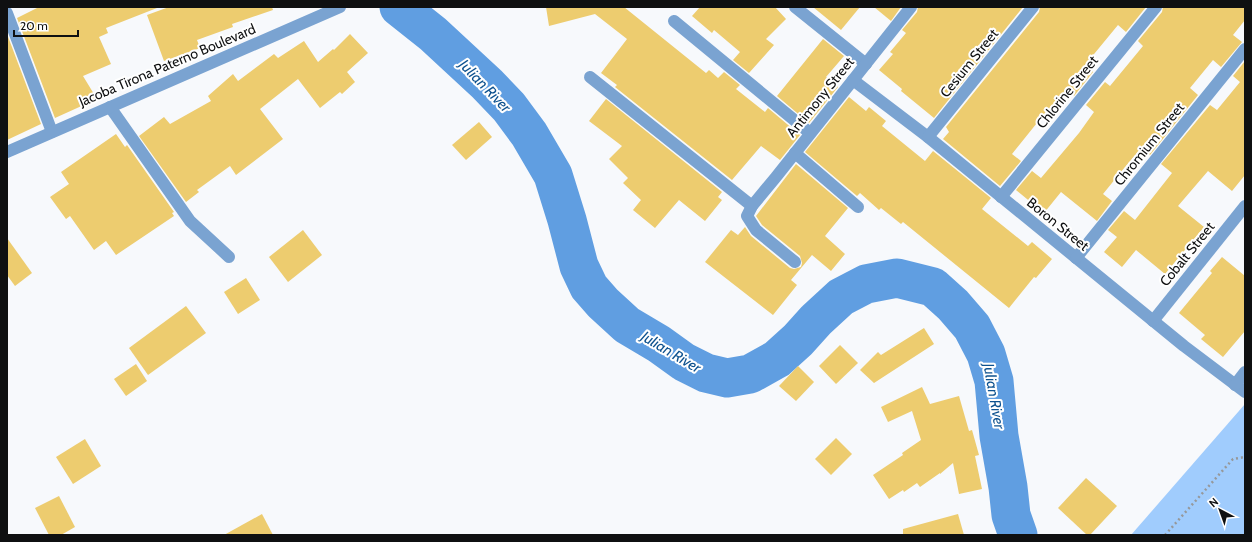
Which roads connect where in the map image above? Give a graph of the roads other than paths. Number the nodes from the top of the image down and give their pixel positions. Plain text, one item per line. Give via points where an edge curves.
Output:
1 (340, 7) edge
2 (795, 7) edge
3 (911, 7) edge
4 (1033, 7) edge
5 (1156, 7) edge
6 (7, 13) edge
7 (674, 21) dead end
8 (1245, 50) edge
9 (866, 64) junction
10 (590, 77) dead end
11 (853, 80) junction
12 (110, 107) junction
13 (52, 132) junction
14 (810, 133) junction
15 (928, 137) junction
16 (7, 152) edge
17 (794, 153) junction
18 (1001, 197) junction
19 (752, 206) junction
20 (858, 206) dead end
21 (1245, 206) edge
22 (229, 257) dead end
23 (1076, 258) junction
24 (795, 262) dead end
25 (1153, 321) junction
26 (1245, 372) edge
27 (1240, 388) edge

1 - 12 street, Jacoba Tirona Paterno Boulevard
2 - 9 street
3 - 9 street, Antimony Street
4 - 15 street, Cesium Street
5 - 18 street, Chlorine Street
6 - 13 street
7 - 14 street
8 - 23 street, Chromium Street
9 - 11 street, Antimony Street
10 - 19 street
11 - 14 street, Antimony Street
11 - 15 street, Boron Street
12 - 13 street, Jacoba Tirona Paterno Boulevard
12 - 22 street via 190,222
13 - 16 street, Jacoba Tirona Paterno Boulevard
14 - 17 street, Antimony Street
15 - 18 street, Boron Street
17 - 19 street, Antimony Street
17 - 20 street
18 - 23 street, Boron Street
19 - 24 street via 747,216 756,230
21 - 25 street, Cobalt Street
23 - 25 street, Boron Street
25 - 27 street, Boron Street
26 - 27 street

